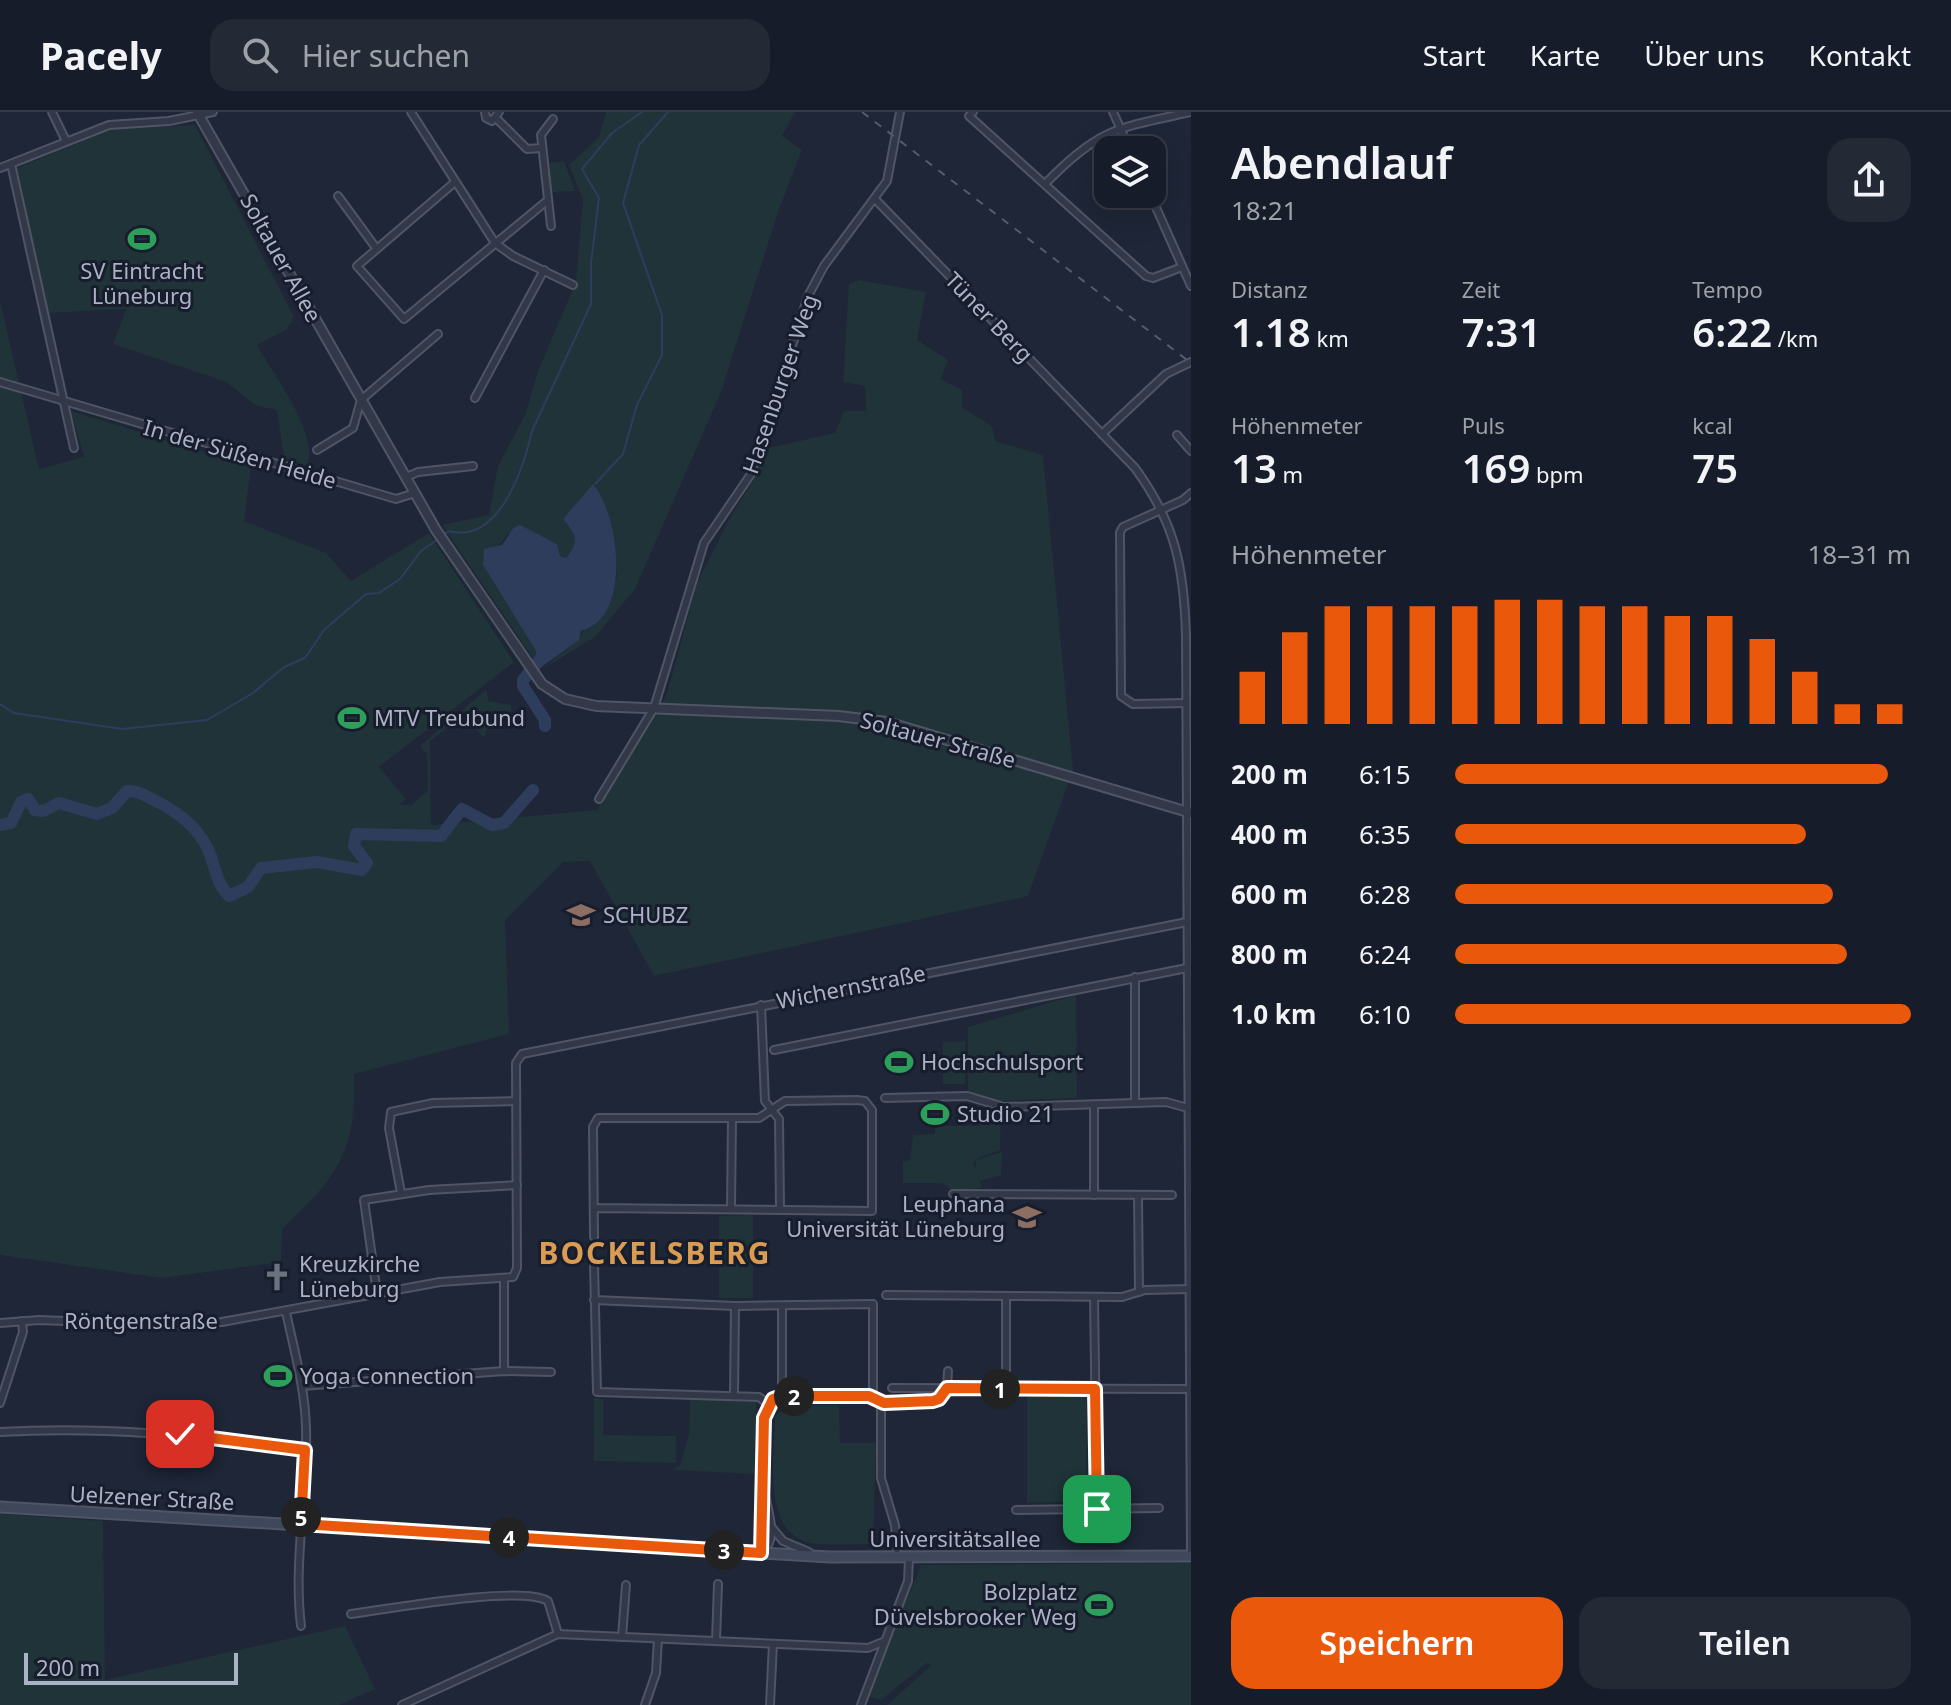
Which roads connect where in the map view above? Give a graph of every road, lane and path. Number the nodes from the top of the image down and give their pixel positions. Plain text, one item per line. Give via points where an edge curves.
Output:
1 (52, 112) edge
2 (213, 112) edge
3 (411, 112) edge
4 (485, 112) edge
5 (900, 112) edge
6 (1113, 112) edge
7 (1191, 112) edge
8 (969, 113) edge
9 (198, 114) edge
10 (498, 116) edge
11 (553, 119) dead end
12 (1120, 127) junction
13 (1124, 136) edge
14 (66, 141) junction
15 (542, 148) junction
16 (11, 164) junction
17 (0, 168) edge
18 (455, 182) junction
19 (1045, 184) junction
20 (338, 196) dead end
21 (875, 199) junction
22 (548, 200) junction
23 (1156, 208) edge
24 (551, 226) dead end
25 (495, 243) junction
26 (376, 248) junction
27 (1182, 267) junction
28 (544, 270) junction
29 (573, 285) dead end
30 (1191, 286) edge
31 (438, 334) dead end
32 (1191, 362) edge
33 (0, 382) edge
34 (475, 398) dead end
35 (361, 400) junction
36 (64, 402) junction
37 (1102, 434) junction
38 (1177, 435) dead end
39 (74, 448) dead end
40 (317, 450) dead end
41 (1191, 451) edge
42 (473, 466) dead end
43 (406, 477) junction
44 (415, 493) junction
45 (1191, 493) edge
46 (1162, 509) junction
47 (1188, 612) edge
48 (1189, 695) edge
49 (1186, 703) junction
50 (654, 708) junction
51 (599, 799) dead end
52 (1189, 812) edge
53 (1189, 886) edge
54 (1187, 922) junction
55 (1187, 968) junction
56 (1135, 977) junction
57 (761, 1005) junction
58 (774, 1050) dead end
59 (885, 1098) dead end
60 (516, 1101) junction
61 (1135, 1102) junction
62 (1094, 1105) junction
63 (1188, 1108) junction
64 (772, 1109) junction
65 (732, 1118) junction
66 (1190, 1176) edge
67 (517, 1185) junction
68 (401, 1193) junction
69 (953, 1194) dead end
70 (1094, 1195) junction
71 (1138, 1195) junction
72 (1172, 1195) dead end
73 (595, 1208) junction
74 (731, 1208) junction
75 (780, 1208) junction
76 (594, 1237) dead end
77 (594, 1264) dead end
78 (504, 1278) junction
79 (1189, 1289) edge
80 (1139, 1292) junction
81 (377, 1293) junction
82 (886, 1295) dead end
83 (1006, 1296) junction
84 (1094, 1297) junction
85 (594, 1300) junction
86 (735, 1306) junction
87 (782, 1307) junction
88 (286, 1312) junction
89 (1190, 1313) edge
90 (22, 1321) junction
91 (0, 1323) edge
92 (504, 1371) junction
93 (948, 1371) dead end
94 (551, 1372) dead end
95 (302, 1386) junction
96 (892, 1388) dead end
97 (947, 1388) junction
98 (1006, 1389) junction
99 (1095, 1389) junction
100 (1190, 1389) edge
101 (734, 1396) junction
102 (782, 1396) junction
103 (869, 1396) junction
104 (0, 1403) edge
105 (884, 1403) junction
106 (768, 1404) junction
107 (0, 1432) edge
108 (305, 1450) junction
109 (765, 1492) junction
110 (0, 1507) edge
111 (1159, 1508) dead end
112 (1097, 1509) junction
113 (1016, 1510) dead end
114 (301, 1524) junction
115 (771, 1525) junction
116 (897, 1549) dead end
117 (761, 1553) junction
118 (1191, 1555) edge
119 (816, 1556) junction
120 (909, 1558) junction
121 (718, 1584) dead end
122 (626, 1585) dead end
123 (351, 1614) dead end
124 (301, 1626) dead end
125 (558, 1634) junction
126 (622, 1637) junction
127 (658, 1639) junction
128 (716, 1641) junction
129 (885, 1641) junction
130 (773, 1644) junction
131 (402, 1705) edge
132 (645, 1705) edge
133 (770, 1705) edge
134 (861, 1705) edge

1 - 14 street
2 - 9 street
3 - 18 street
4 - 10 street via 488,120
5 - 21 street, Hasenburger Weg via 892,165
6 - 12 street
7 - 12 street
8 - 19 street
9 - 14 street via 109,125
9 - 35 street, Soltauer Allee
10 - 15 street via 527,149
11 - 15 street via 541,135
12 - 13 street
12 - 19 street via 1093,139
14 - 16 street
15 - 22 street
16 - 17 street
16 - 36 street
18 - 25 street
18 - 26 street
19 - 27 street via 1146,276
20 - 26 street
21 - 37 street, Tüner Berg
21 - 50 street, Hasenburger Weg via 808,296 751,474 714,526 697,562
22 - 24 street
22 - 25 street
23 - 27 street
25 - 26 street via 404,319 357,266
25 - 28 street
27 - 30 street
28 - 29 street
28 - 34 street
31 - 35 street
32 - 37 street via 1166,374
33 - 36 street, In der Süßen Heide
35 - 40 street via 353,428
35 - 43 street, Soltauer Allee
36 - 39 street
36 - 44 street, In der Süßen Heide via 396,499
37 - 46 street, Tüner Berg via 1135,468
38 - 41 street
42 - 43 street
43 - 44 street, Soltauer Allee
44 - 50 street, Soltauer Allee via 526,665 553,693 580,704
45 - 46 street
46 - 47 street, Tüner Berg via 1184,565
46 - 49 street via 1120,532 1121,696 1133,704
47 - 48 street, Tüner Berg
48 - 49 street, Tüner Berg
49 - 52 street, Tüner Berg
50 - 51 street, Hasenburger Weg
50 - 52 street, Soltauer Straße via 887,722
52 - 53 street, Tüner Berg
53 - 54 street, Tüner Berg
54 - 55 street, Tüner Berg
54 - 57 street, Wichernstraße
55 - 56 street
55 - 63 street, Tüner Berg
56 - 58 street
56 - 61 street
57 - 60 street, Wichernstraße via 518,1057
57 - 64 street via 765,1101
59 - 62 street via 967,1096 1004,1107
60 - 67 street
60 - 68 street via 433,1103 391,1112
61 - 62 street
61 - 63 street
62 - 70 street
63 - 66 street, Tüner Berg
64 - 65 street via 759,1118
64 - 75 street via 779,1119
64 - 75 street via 785,1101 857,1100 872,1110 872,1211
65 - 73 street via 598,1118 593,1127
65 - 74 street
66 - 79 street, Tüner Berg
67 - 68 street
67 - 78 street, Röntgenstraße via 516,1273
68 - 81 street via 363,1201
69 - 70 street
70 - 71 street
71 - 72 street
71 - 80 street
73 - 74 street
73 - 76 street
74 - 75 street
77 - 85 street
78 - 81 street, Röntgenstraße
78 - 92 street
79 - 80 street
79 - 89 street, Tüner Berg
80 - 84 street
81 - 88 street, Röntgenstraße
82 - 83 street
83 - 84 street
83 - 98 street
84 - 99 street
85 - 86 street
85 - 101 street via 597,1392
86 - 87 street
86 - 101 street
87 - 102 street
87 - 103 street via 873,1304
88 - 90 street, Röntgenstraße via 185,1324
88 - 95 street
89 - 100 street, Tüner Berg
90 - 91 street, Röntgenstraße
90 - 104 street
92 - 94 street
92 - 95 street
93 - 97 street
95 - 108 street
96 - 97 street
97 - 98 street
97 - 105 street via 933,1401
98 - 99 street
99 - 100 street
99 - 112 street
100 - 118 street, Tüner Berg
101 - 106 street via 759,1397
102 - 103 street
102 - 106 street
103 - 105 street
105 - 116 street via 881,1478
106 - 109 street
107 - 108 street via 180,1434
108 - 114 street
109 - 115 street
109 - 117 street
110 - 114 main road, Uelzener Straße
111 - 112 street
112 - 113 street
114 - 117 main road, Universitätsallee
114 - 124 street
115 - 117 street via 770,1544
115 - 119 street, Universitätsallee via 783,1541
117 - 119 main road, Universitätsallee
118 - 120 main road, Universitätsallee
119 - 120 main road, Universitätsallee
120 - 129 street via 908,1581
121 - 128 street
122 - 126 street
123 - 125 street via 530,1596 551,1605
125 - 126 street
125 - 131 street
126 - 127 street
127 - 128 street
127 - 132 street via 656,1673
128 - 130 street
129 - 130 street via 868,1648
129 - 134 street
130 - 133 street

